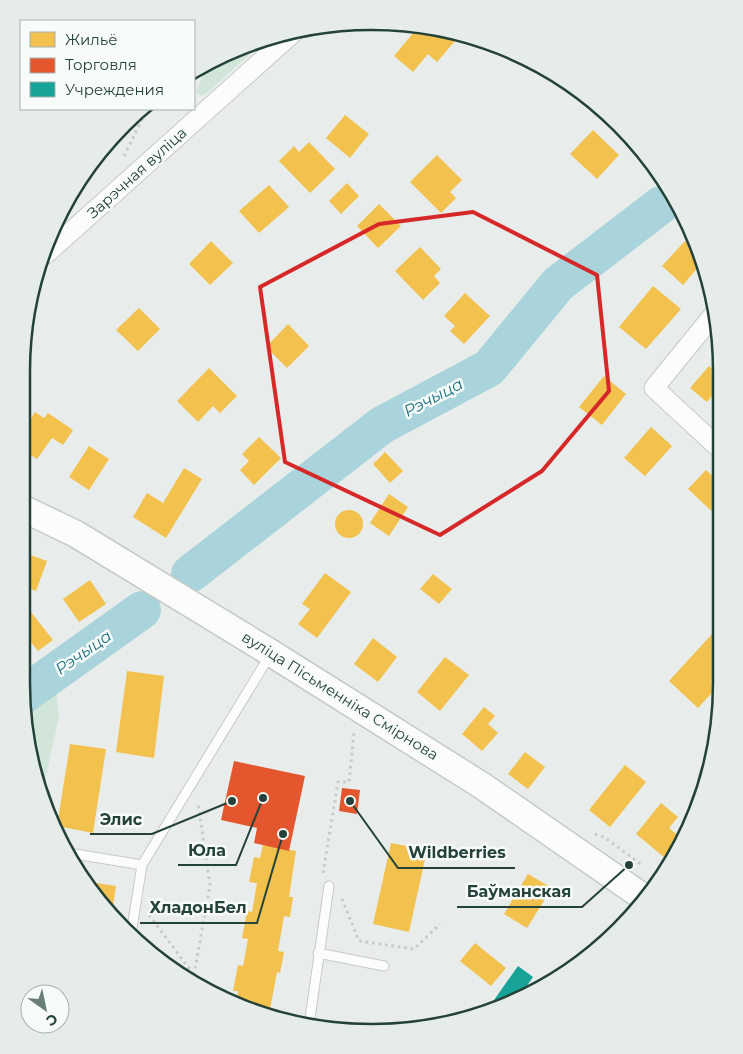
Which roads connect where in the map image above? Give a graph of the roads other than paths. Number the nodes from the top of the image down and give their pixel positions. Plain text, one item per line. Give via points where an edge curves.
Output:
1 (283, 42) edge
2 (54, 247) edge
3 (709, 321) edge
4 (713, 442) edge
5 (30, 512) edge
6 (271, 653) junction
7 (77, 854) edge
8 (142, 864) junction
9 (329, 886) road end
10 (639, 894) edge
11 (131, 925) edge
12 (318, 953) junction
13 (384, 966) dead end
14 (310, 1018) edge

1 - 2 street, Зарэчная вуліца
3 - 4 street via 654,388
5 - 6 main road, вуліца Пісьменніка Смірнова via 76,534
6 - 8 lane
6 - 10 main road, вуліца Пісьменніка Смірнова via 481,785
7 - 8 lane
8 - 11 lane
9 - 12 lane
12 - 13 lane
12 - 14 lane

